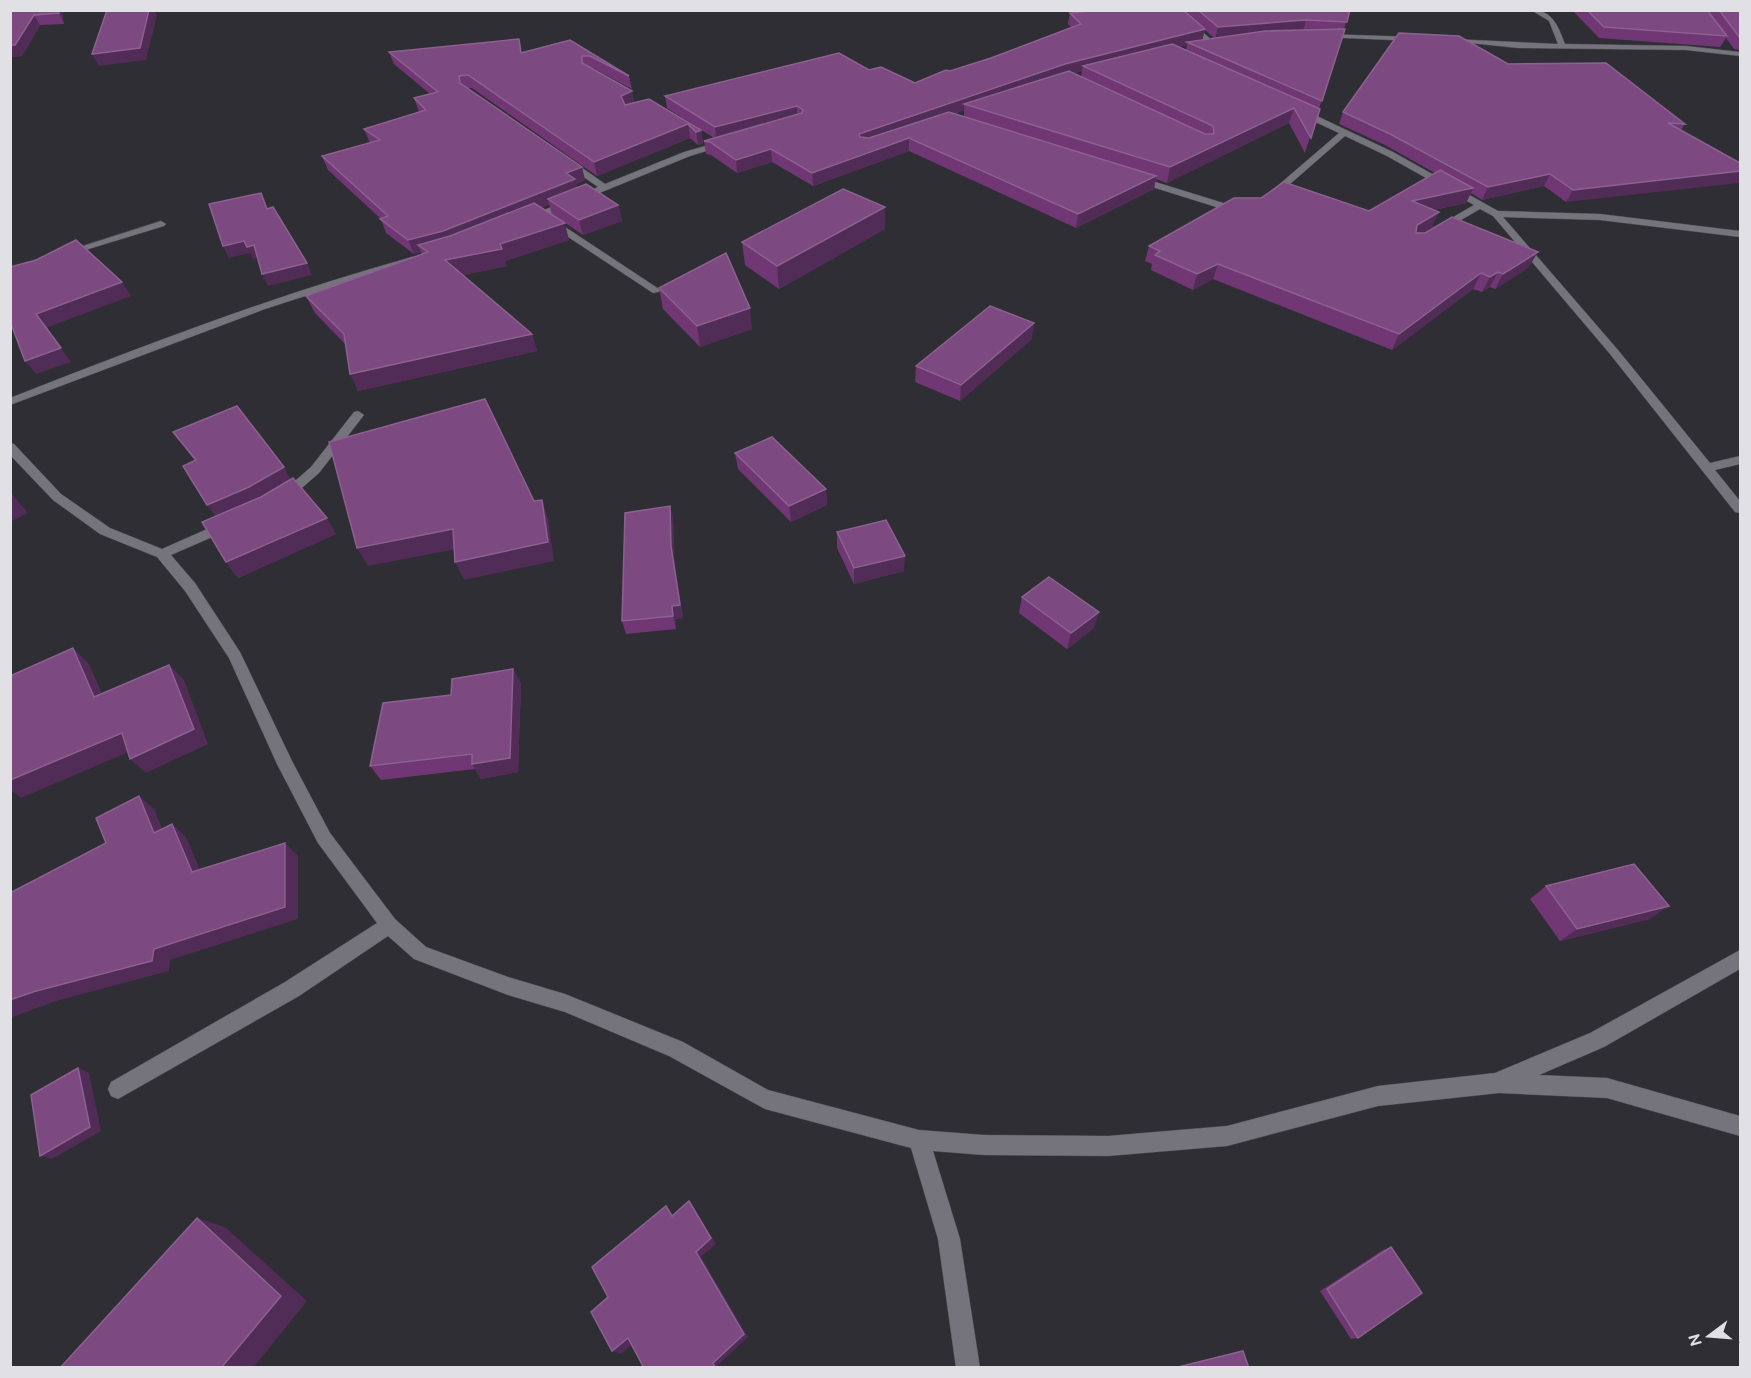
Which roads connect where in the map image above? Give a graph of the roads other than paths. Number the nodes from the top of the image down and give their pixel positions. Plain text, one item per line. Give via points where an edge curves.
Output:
1 (1173, 10) edge
2 (1534, 10) edge
3 (1313, 36) edge
4 (1423, 39) edge
5 (1443, 40) edge
6 (1221, 41) edge
7 (1212, 43) junction
8 (1724, 44) edge
9 (1562, 45) junction
10 (1187, 49) edge
11 (1730, 52) junction
12 (1740, 54) edge
13 (1290, 107) edge
14 (1344, 133) junction
15 (736, 139) edge
16 (558, 156) edge
17 (1129, 177) edge
18 (605, 188) junction
19 (1480, 205) junction
20 (541, 214) junction
21 (1496, 214) junction
22 (519, 223) edge
23 (160, 224) dead end
24 (1432, 233) edge
25 (1740, 234) edge
26 (430, 255) edge
27 (53, 257) edge
28 (657, 291) dead end
29 (10, 402) edge
30 (357, 415) dead end
31 (10, 447) edge
32 (1740, 460) edge
33 (1707, 468) junction
34 (274, 503) edge
35 (1740, 509) edge
36 (245, 518) edge
37 (162, 554) junction
38 (389, 925) junction
39 (1740, 959) edge
40 (1498, 1083) junction
41 (118, 1089) dead end
42 (1740, 1126) edge
43 (919, 1140) junction
44 (968, 1368) edge

1 - 7 street
2 - 9 street via 1552,20
3 - 4 street
5 - 9 street
6 - 7 street
7 - 10 street
8 - 11 street
9 - 11 street
11 - 12 street
13 - 14 street
14 - 17 street via 1256,206 1232,209
14 - 19 street
15 - 18 street via 710,142
16 - 18 street
18 - 20 street
19 - 21 street
19 - 24 street
20 - 22 street
20 - 28 street
21 - 25 street via 1589,216
21 - 33 street via 1594,327
23 - 27 street
26 - 29 street via 293,294
30 - 34 street via 299,488
31 - 37 street via 57,497 105,531
32 - 33 street
33 - 35 street
36 - 37 street
37 - 38 street via 206,608 235,656 324,838
38 - 41 street via 292,989
38 - 43 street via 420,953 565,1003 676,1049 765,1099
39 - 40 street via 1597,1040
40 - 42 street via 1607,1088
40 - 43 street via 1378,1096 1227,1136 1108,1146
43 - 44 street via 949,1239

